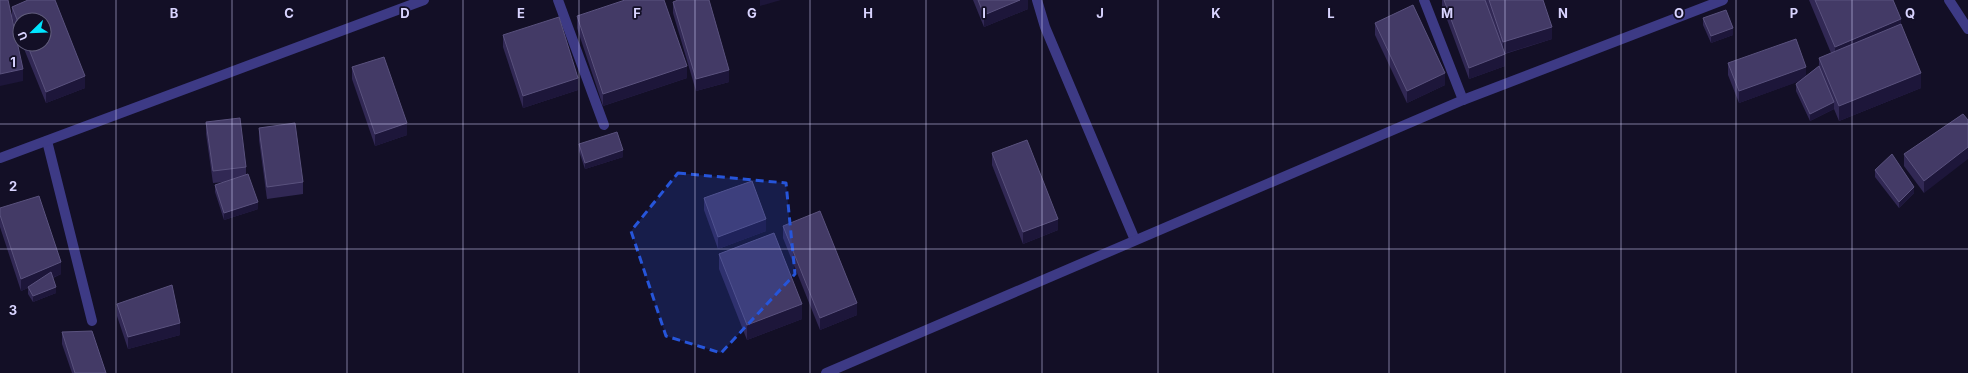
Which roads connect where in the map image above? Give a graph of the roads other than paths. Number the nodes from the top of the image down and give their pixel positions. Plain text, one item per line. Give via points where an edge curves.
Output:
1 (424, 0) edge
2 (558, 0) edge
3 (1037, 0) edge
4 (1424, 0) edge
5 (1723, 0) edge
6 (1949, 0) edge
7 (1968, 29) edge
8 (1463, 100) junction
9 (604, 125) dead end
10 (47, 141) junction
11 (0, 158) edge
12 (1135, 240) junction
13 (92, 321) dead end
14 (826, 373) edge

1 - 10 street
2 - 9 street
3 - 12 street via 1045,27
4 - 8 street
5 - 8 street
6 - 7 street
8 - 12 street
10 - 11 street
10 - 13 street
12 - 14 street

